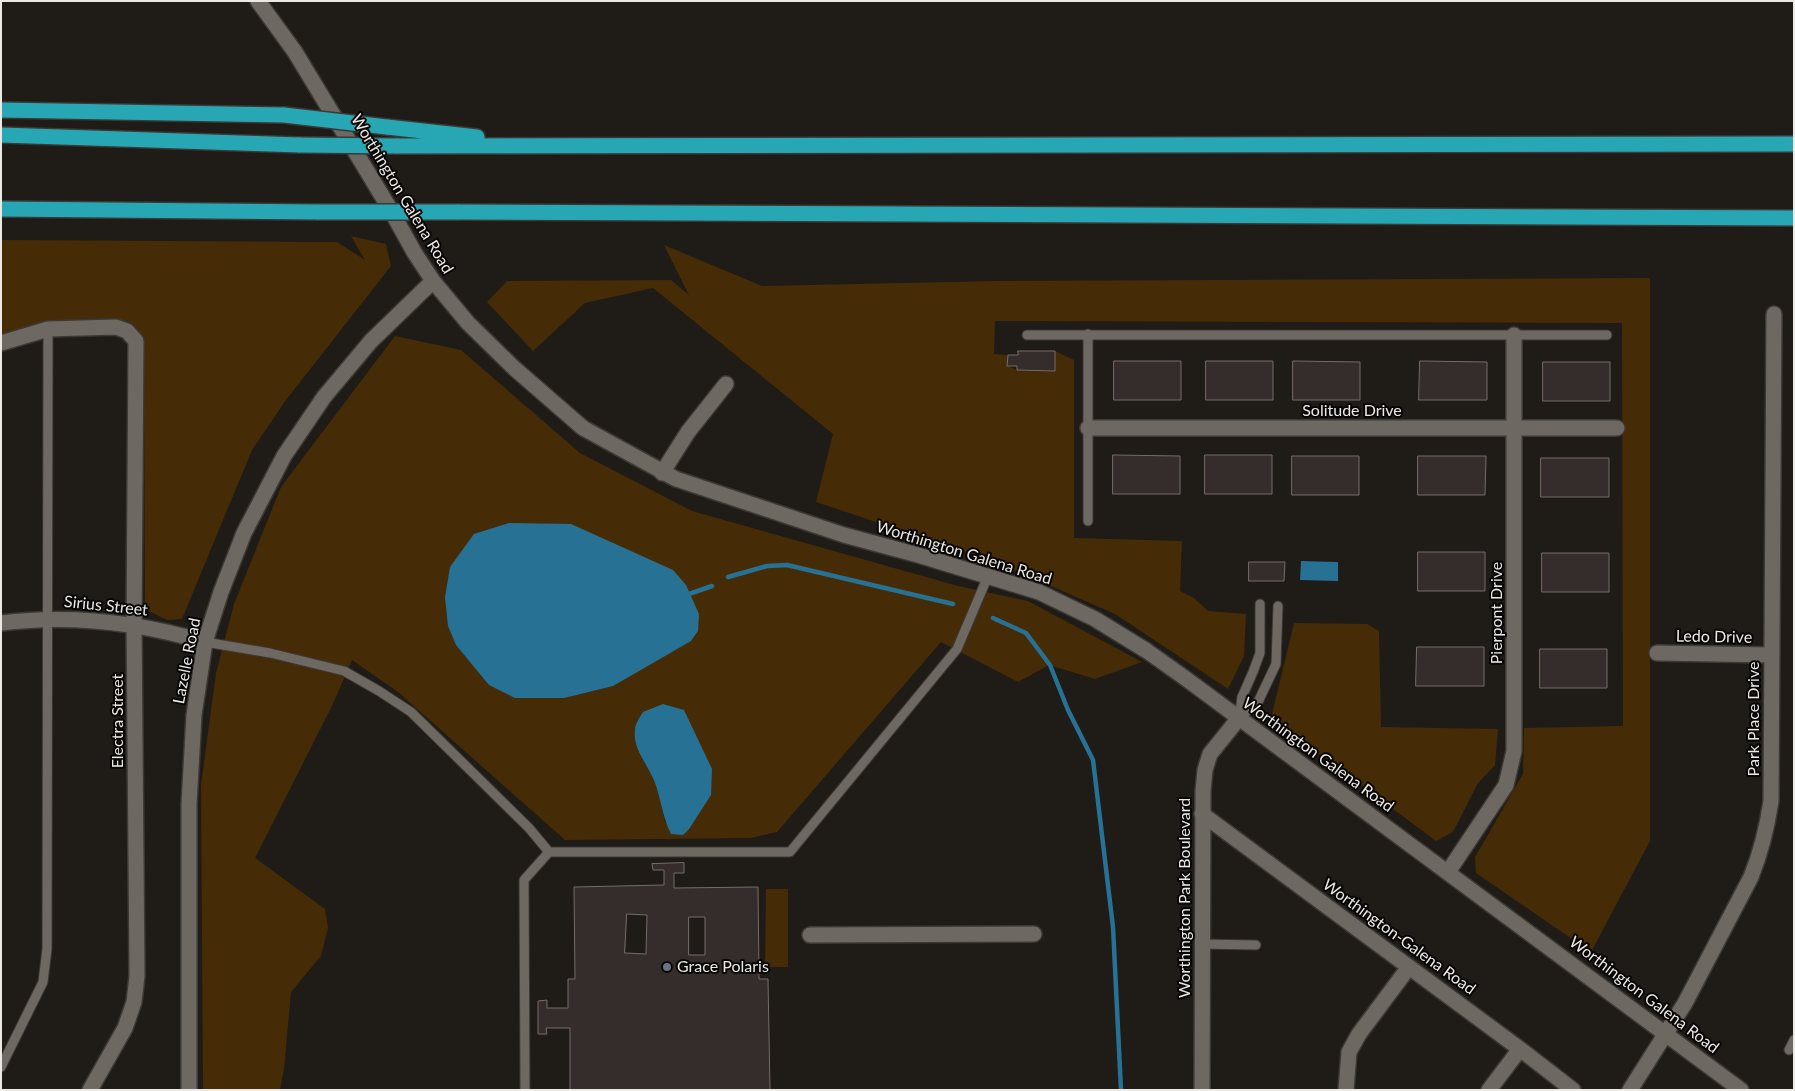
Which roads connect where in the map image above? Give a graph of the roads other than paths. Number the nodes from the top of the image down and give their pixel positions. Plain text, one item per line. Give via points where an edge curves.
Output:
1 (258, 1) edge
2 (1, 110) edge
3 (1, 135) edge
4 (1794, 144) edge
5 (551, 146) junction
6 (1, 210) edge
7 (1794, 218) edge
8 (434, 281) junction
9 (1774, 314) dead end
10 (48, 329) junction
11 (1027, 334) dead end
12 (1088, 334) junction
13 (1607, 334) dead end
14 (1514, 335) junction
15 (1, 343) edge
16 (726, 384) dead end
17 (1088, 428) junction
18 (1514, 428) junction
19 (1617, 428) dead end
20 (662, 473) junction
21 (1088, 521) dead end
22 (988, 576) junction
23 (1260, 604) dead end
24 (1278, 606) dead end
25 (48, 619) junction
26 (1, 623) edge
27 (134, 624) junction
28 (205, 642) junction
29 (1657, 653) dead end
30 (1772, 655) junction
31 (1239, 718) junction
32 (1202, 814) junction
33 (549, 852) junction
34 (1448, 872) junction
35 (1034, 934) dead end
36 (810, 935) dead end
37 (1202, 944) junction
38 (1256, 945) dead end
39 (1409, 967) junction
40 (1665, 1033) junction
41 (1794, 1040) edge
42 (1520, 1049) junction
43 (1788, 1050) dead end
44 (1, 1066) edge
45 (1564, 1087) edge
46 (90, 1090) edge
47 (189, 1090) edge
48 (525, 1090) edge
49 (1202, 1090) edge
50 (1346, 1090) edge
51 (1489, 1090) edge
52 (1630, 1090) edge
53 (1741, 1090) edge

1 - 8 street, Worthington Galena Road via 295,52
2 - 5 highway, bridge via 284,115
3 - 5 highway, bridge via 300,145
4 - 5 highway
6 - 7 highway, bridge
8 - 20 street, Worthington Galena Road via 468,323 583,428
8 - 28 street, Lazelle Road via 371,341 324,397 284,456 244,533
9 - 30 street, Park Place Drive
10 - 15 street
10 - 25 lane
10 - 27 street, Electra Street via 116,327 128,331 136,341
11 - 12 lane
12 - 14 lane
12 - 17 lane
13 - 14 lane
14 - 18 street, Pierpont Drive
16 - 20 street via 688,432
17 - 18 street, Solitude Drive
17 - 21 lane
18 - 19 street, Solitude Drive
18 - 34 street, Pierpont Drive via 1514,751 1506,785
20 - 22 street, Worthington Galena Road via 844,535
22 - 31 street, Worthington Galena Road via 1039,592 1095,619 1146,650
22 - 33 lane via 957,649 790,852
23 - 31 lane via 1260,653 1242,697
24 - 31 lane via 1276,664 1258,702
25 - 26 street, Sirius Street
25 - 27 street, Sirius Street
25 - 44 lane via 47,949 43,982
27 - 28 street, Sirius Street
27 - 46 street, Electra Street via 137,976 134,1002 125,1028
28 - 33 lane via 270,653 344,671 379,691 411,712 529,828
28 - 47 street, Lazelle Road via 194,715 189,804
29 - 30 street, Ledo Drive
30 - 40 street, Park Place Drive via 1771,801 1760,856 1689,994
31 - 32 street, Worthington Park Boulevard via 1210,754 1205,770
31 - 34 street, Worthington Galena Road
32 - 37 street, Worthington Park Boulevard
32 - 39 street, Worthington-Galena Road
33 - 48 lane via 524,880
34 - 40 street, Worthington Galena Road
35 - 36 street
37 - 38 lane
37 - 49 street, Worthington Park Boulevard
39 - 42 street, Worthington-Galena Road
39 - 50 street via 1349,1052
40 - 52 street, Park Place Drive
40 - 53 street, Worthington Galena Road
41 - 43 lane
42 - 45 street, Worthington-Galena Road
42 - 51 street

